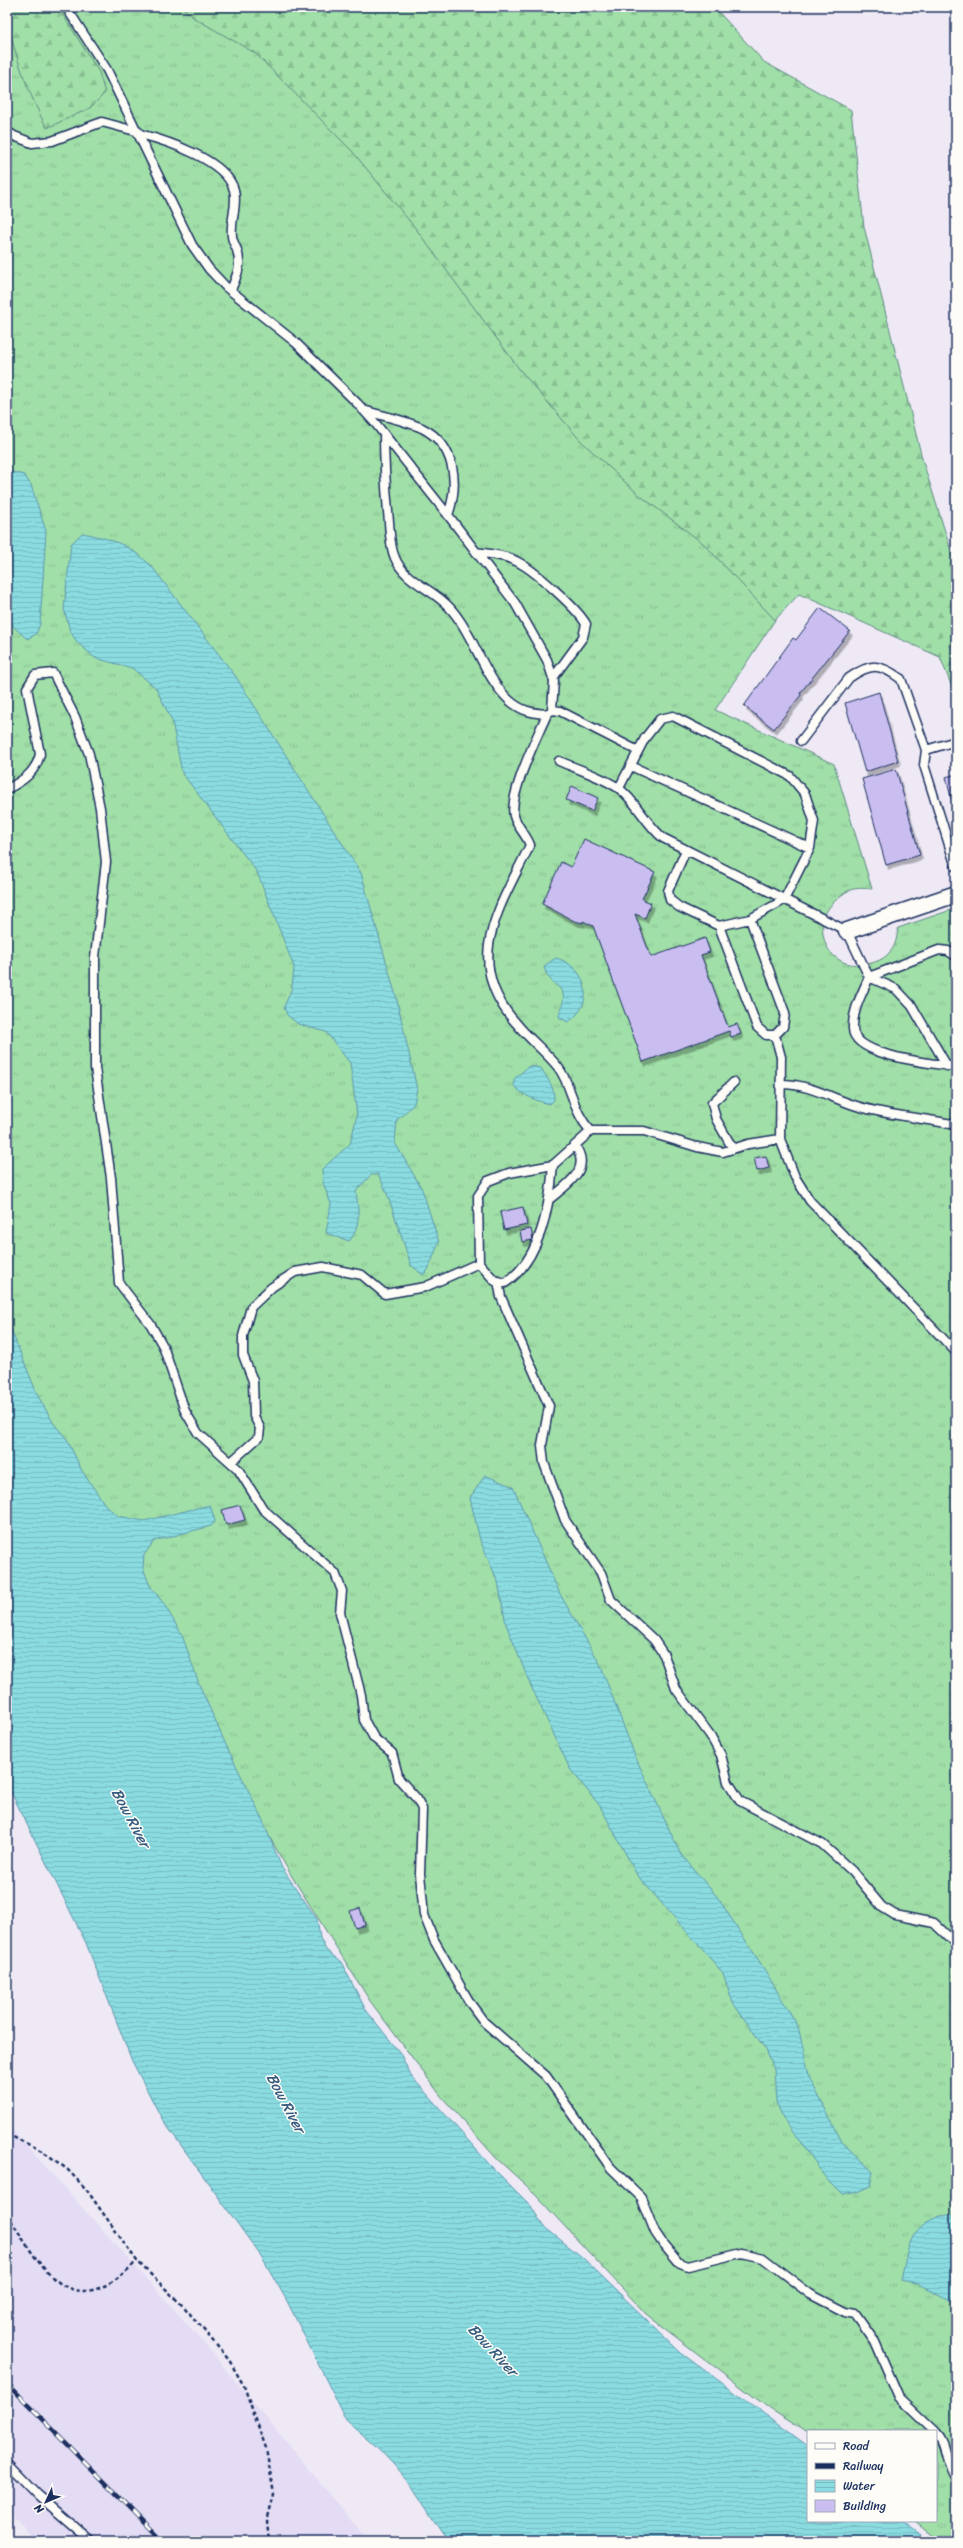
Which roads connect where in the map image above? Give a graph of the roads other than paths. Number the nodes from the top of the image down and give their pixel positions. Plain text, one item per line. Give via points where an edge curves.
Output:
1 (66, 7) edge
2 (7, 131) edge
3 (139, 133) junction
4 (231, 290) junction
5 (363, 410) junction
6 (384, 434) junction
7 (448, 514) junction
8 (476, 552) junction
9 (553, 678) junction
10 (550, 712) junction
11 (801, 741) dead end
12 (956, 741) edge
13 (926, 750) junction
14 (638, 751) junction
15 (559, 761) dead end
16 (631, 766) junction
17 (619, 788) junction
18 (7, 789) edge
19 (810, 848) junction
20 (686, 850) junction
21 (956, 867) edge
22 (956, 894) edge
23 (784, 900) junction
24 (750, 919) junction
25 (719, 926) junction
26 (847, 931) junction
27 (956, 956) edge
28 (869, 977) junction
29 (775, 1035) junction
30 (947, 1066) junction
31 (956, 1067) edge
32 (734, 1082) dead end
33 (781, 1084) junction
34 (956, 1125) edge
35 (591, 1132) junction
36 (780, 1139) junction
37 (575, 1146) junction
38 (733, 1149) junction
39 (554, 1165) junction
40 (551, 1198) junction
41 (479, 1263) junction
42 (498, 1281) junction
43 (956, 1352) edge
44 (231, 1462) junction
45 (956, 1944) edge
46 (935, 2430) edge
47 (937, 2432) edge
48 (7, 2463) edge
49 (956, 2478) edge
50 (91, 2541) edge

1 - 3 lane via 107,70
2 - 3 lane via 32,143 52,142 102,122
3 - 4 lane via 192,245 209,269
3 - 4 lane via 168,141 192,152 215,166 234,189 236,202 232,236 240,266
4 - 5 lane via 295,342
5 - 6 lane
5 - 7 lane via 424,429 439,442 451,460 454,476 454,496
6 - 7 lane
6 - 10 lane via 384,471 391,546 402,570 410,579 436,594 451,610 498,689 510,701 528,713
7 - 8 lane
8 - 9 lane via 515,603 547,660
8 - 9 lane via 518,562 556,591 581,615 586,624 583,637
9 - 10 lane
10 - 14 lane via 560,711
10 - 35 lane via 520,774 513,813 530,845 498,912 488,940 487,956 490,975 498,997 515,1023 561,1072 581,1121
11 - 13 lane via 849,678 869,666 878,667 901,679
12 - 13 lane
13 - 21 lane via 924,765
14 - 16 lane
14 - 19 lane via 660,719 673,716 790,776 805,794 814,821
15 - 17 lane
16 - 17 lane
16 - 19 lane
17 - 20 lane via 628,796 650,828
18 - 44 lane via 29,775 38,764 40,754 27,688 35,675 53,673 75,717 89,754 100,808 106,862 95,957 95,1068 111,1178 119,1283 151,1325 163,1346 185,1411 198,1433
19 - 23 lane
20 - 23 lane
20 - 25 lane via 668,891 670,900 679,908
22 - 26 street
23 - 24 lane
23 - 26 lane
24 - 25 lane
24 - 29 lane via 785,1013 782,1027
25 - 29 lane via 757,1027 766,1035
26 - 28 lane
27 - 28 lane via 948,951 939,950
28 - 30 lane via 896,989 912,1006
28 - 30 lane via 856,1008 852,1031 860,1044 874,1052
29 - 33 lane via 781,1057
30 - 31 lane
32 - 38 lane via 712,1103 716,1119
33 - 34 lane via 799,1084 860,1107
33 - 36 lane
35 - 37 lane
35 - 38 lane via 644,1131 697,1147 724,1152
36 - 38 lane
36 - 43 lane via 795,1177 810,1200
37 - 39 lane
37 - 40 lane via 581,1154 579,1170 571,1181
39 - 40 lane
39 - 41 lane via 509,1173 488,1182 478,1196
40 - 42 lane via 534,1248 514,1277 505,1283
41 - 42 lane via 486,1273
41 - 44 lane via 425,1286 385,1294 362,1275 323,1267 295,1272 272,1288 251,1307 243,1336 243,1355 253,1381 254,1416 260,1428 259,1437
42 - 45 lane via 501,1297 549,1406 542,1445 544,1463 565,1520 598,1567 611,1600 654,1640 664,1655 676,1689 710,1735 721,1755 728,1782 740,1801 822,1844 852,1871 882,1907 895,1915 934,1923
44 - 46 lane via 263,1509 335,1573 342,1591 340,1613 361,1695 364,1720 374,1738 392,1753 398,1779 418,1799 422,1809 420,1874 424,1915 434,1940 470,2003 484,2022 546,2076 610,2168 641,2197 655,2232 678,2262 688,2266 699,2265 741,2253 762,2258 810,2294 845,2312 855,2314 875,2342 884,2369 898,2397
47 - 49 lane
48 - 50 lane via 38,2495

